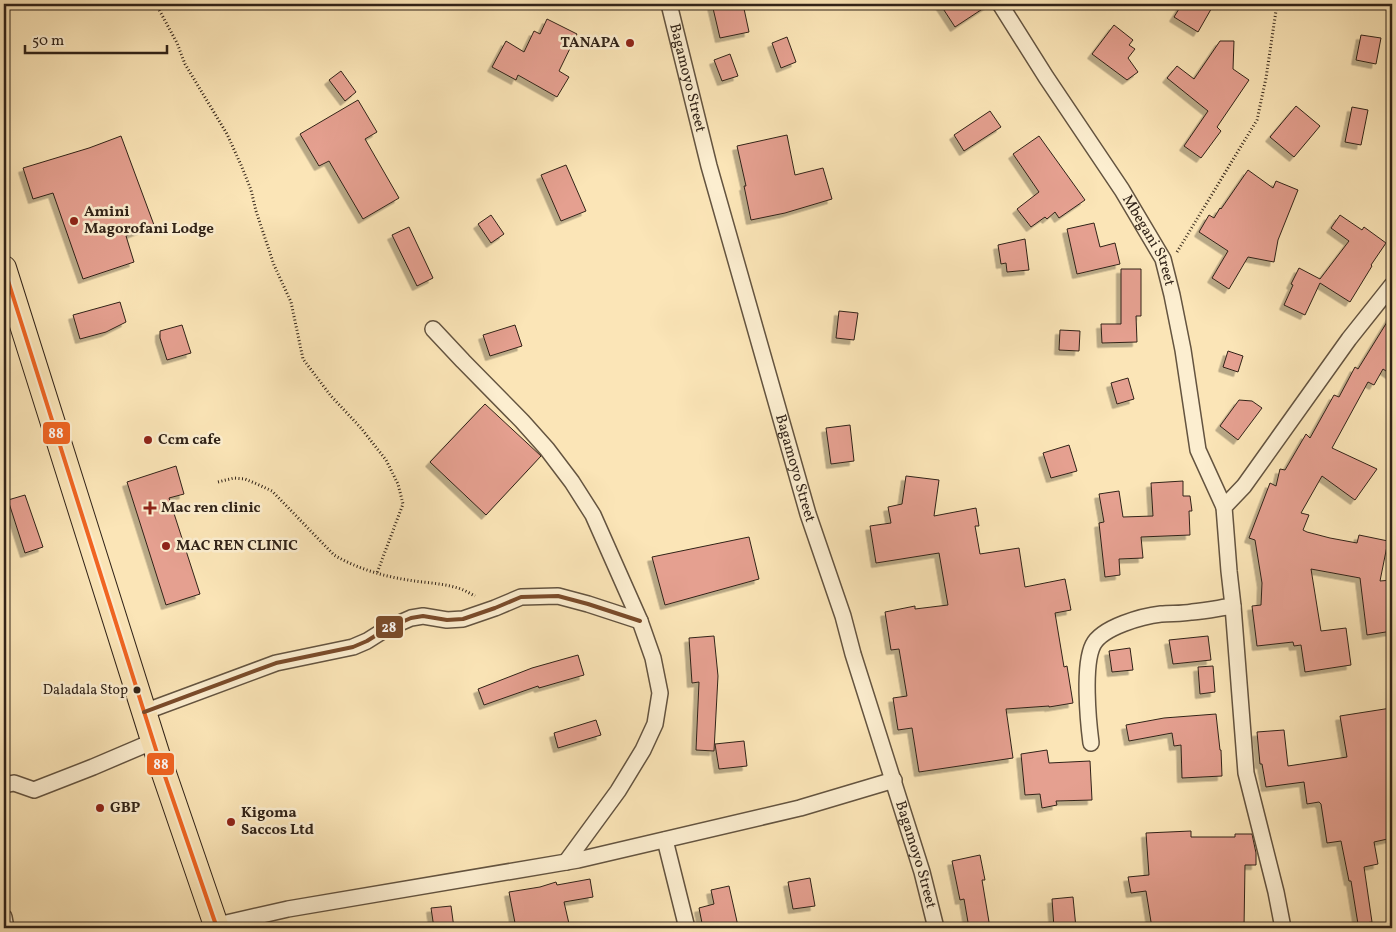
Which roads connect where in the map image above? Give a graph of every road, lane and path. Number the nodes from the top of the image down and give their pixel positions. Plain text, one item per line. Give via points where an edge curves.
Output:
1 (156, 4) edge
2 (669, 4) edge
3 (1000, 4) edge
4 (1277, 4) edge
5 (4, 268) edge
6 (1166, 271) junction
7 (1392, 285) edge
8 (433, 329) dead end
9 (218, 482) dead end
10 (1224, 507) junction
11 (377, 573) junction
12 (500, 606) junction
13 (1233, 606) junction
14 (640, 622) junction
15 (144, 712) junction
16 (154, 741) junction
17 (1091, 743) dead end
18 (894, 780) junction
19 (4, 785) edge
20 (665, 840) junction
21 (566, 862) junction
22 (4, 917) edge
23 (6, 928) edge
24 (213, 928) edge
25 (687, 928) edge
26 (936, 928) edge
27 (1283, 928) edge

1 - 11 path via 241,164 274,265 291,302 303,359 386,460 398,484 403,504
2 - 18 street, Bagamoyo Street via 709,166 808,514
3 - 6 street, Mbegani Street via 1122,190 1163,259
4 - 6 path via 1257,120
5 - 15 main road
6 - 10 street, Mbegani Street via 1183,350 1198,450
7 - 10 street via 1349,339 1244,486
8 - 14 street via 528,428 572,482 593,515
9 - 11 path via 245,479 272,492 334,555
10 - 13 street, Mbegani Street
11 - 12 path via 462,589
12 - 14 street via 521,597 558,596
12 - 15 street via 463,619 411,618 353,647 276,663
13 - 17 street via 1159,614 1115,626 1102,635 1094,644 1088,661
13 - 27 street, Mbegani Street via 1246,773
14 - 21 street via 653,658 660,693 655,724 618,791
15 - 16 main road
16 - 19 street via 34,790 14,783
16 - 24 main road
18 - 20 street via 800,808
18 - 26 street, Bagamoyo Street
20 - 21 street
20 - 25 street
21 - 24 street via 288,909
22 - 23 street

